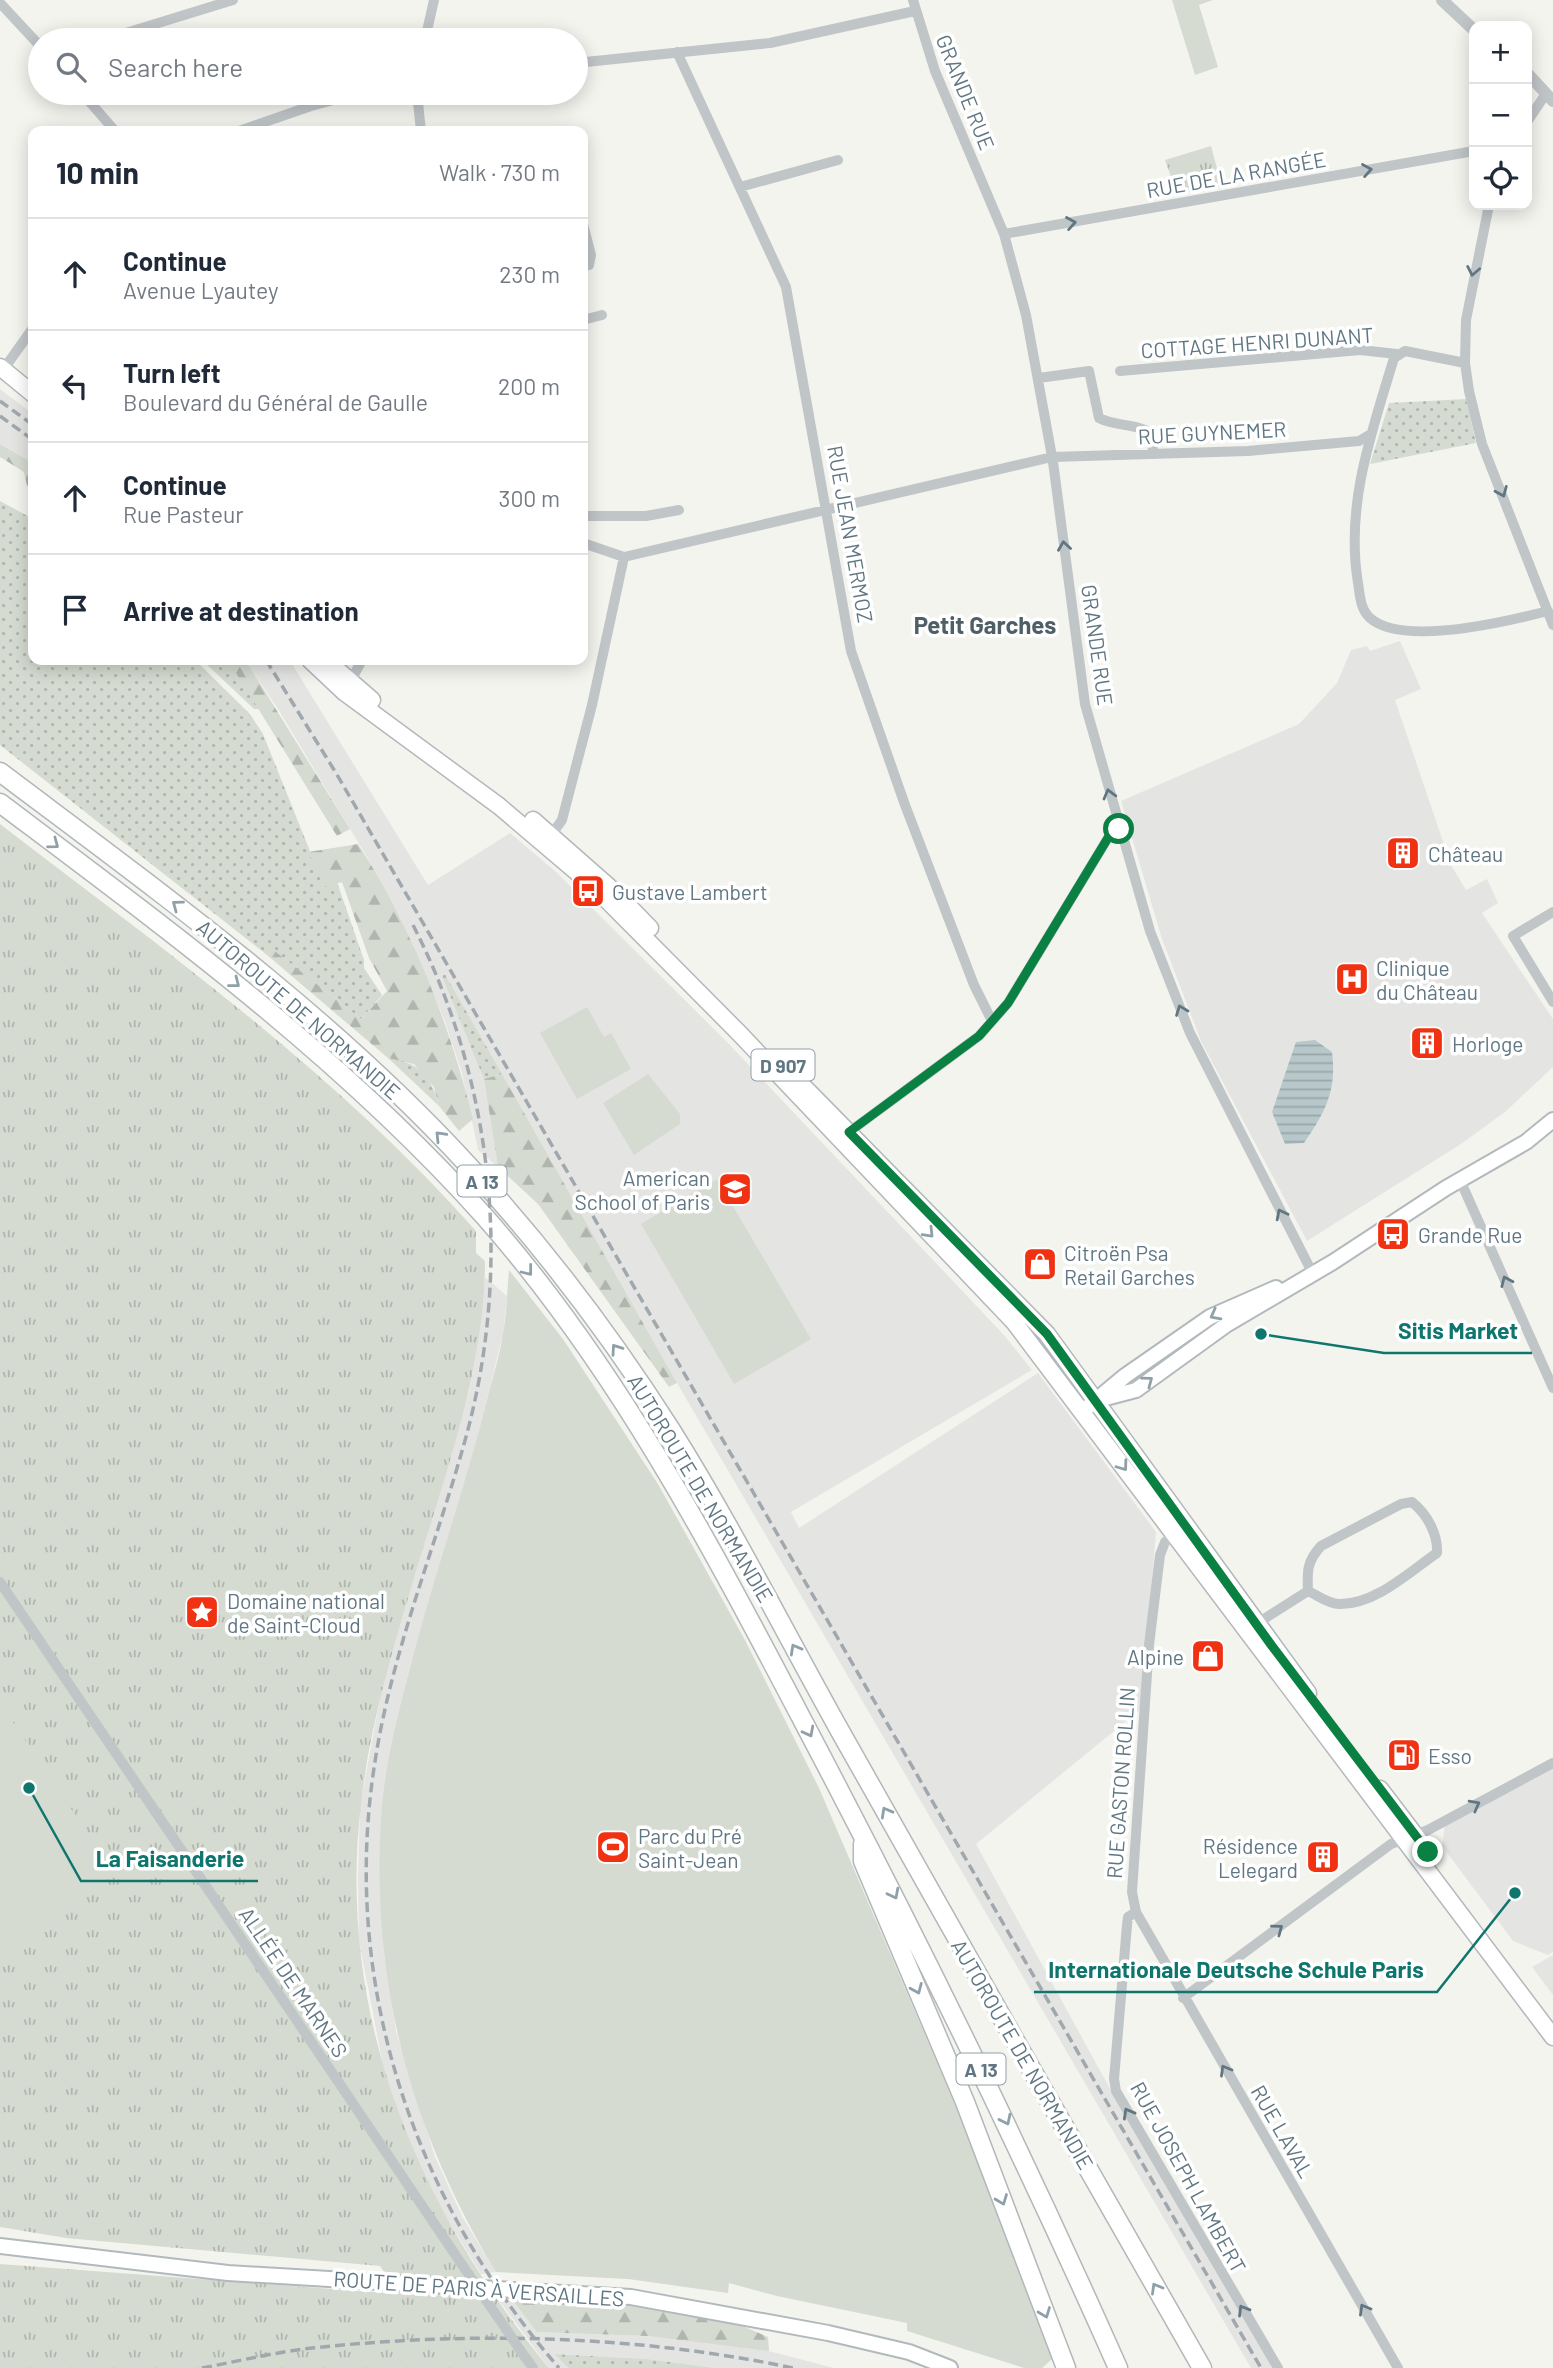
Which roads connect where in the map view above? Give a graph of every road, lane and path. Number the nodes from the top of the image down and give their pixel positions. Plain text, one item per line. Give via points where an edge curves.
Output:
1 (233, 0) edge
2 (434, 0) edge
3 (1442, 0) edge
4 (0, 3) edge
5 (914, 6) edge
6 (1469, 25) edge
7 (142, 28) edge
8 (428, 28) edge
9 (28, 33) edge
10 (677, 52) junction
11 (588, 62) edge
12 (1532, 79) edge
13 (1549, 98) edge
14 (92, 105) edge
15 (315, 105) edge
16 (418, 105) edge
17 (1532, 117) edge
18 (111, 126) edge
19 (253, 126) edge
20 (420, 126) edge
21 (1469, 152) edge
22 (838, 160) dead end
23 (740, 187) junction
24 (1488, 210) edge
25 (1003, 234) junction
26 (588, 244) edge
27 (588, 265) edge
28 (602, 315) dead end
29 (588, 319) edge
30 (28, 334) edge
31 (1397, 354) junction
32 (1465, 363) junction
33 (3, 364) edge
34 (1120, 371) dead end
35 (1039, 378) junction
36 (28, 379) edge
37 (28, 389) edge
38 (1371, 434) junction
39 (1153, 454) junction
40 (1052, 457) junction
41 (828, 508) junction
42 (679, 510) dead end
43 (588, 516) edge
44 (588, 545) edge
45 (624, 556) junction
46 (1548, 611) junction
47 (1553, 625) edge
48 (317, 665) edge
49 (330, 665) edge
50 (359, 665) edge
51 (347, 686) junction
52 (0, 772) edge
53 (0, 803) edge
54 (1117, 823) junction
55 (548, 839) junction
56 (1553, 912) edge
57 (1553, 1002) edge
58 (992, 1021) junction
59 (1553, 1120) edge
60 (844, 1136) junction
61 (1460, 1180) junction
62 (1307, 1278) junction
63 (1047, 1334) junction
64 (1038, 1352) junction
65 (1069, 1363) junction
66 (1553, 1388) edge
67 (1098, 1401) junction
68 (1083, 1411) junction
69 (1174, 1535) junction
70 (0, 1583) edge
71 (1308, 1591) junction
72 (1252, 1627) junction
73 (1553, 1763) edge
74 (862, 1833) junction
75 (1409, 1836) junction
76 (1136, 1912) junction
77 (1183, 1998) junction
78 (1553, 2020) edge
79 (1553, 2037) edge
80 (0, 2246) edge
81 (1063, 2366) edge
82 (533, 2368) edge
83 (950, 2368) edge
84 (1118, 2368) edge
85 (1202, 2368) edge
86 (1279, 2368) edge
87 (1398, 2368) edge

1 - 7 street
2 - 8 street
3 - 6 street
4 - 9 street
5 - 10 street via 769,43
5 - 25 street, GRANDE RUE via 935,71
10 - 11 street
10 - 23 street, RUE JEAN MERMOZ
12 - 13 street
13 - 17 street
14 - 18 street
15 - 19 street
16 - 20 street
25 -> 21 street, RUE DE LA RANGÉE
22 - 23 street
23 - 41 street, RUE JEAN MERMOZ via 786,287
24 -> 32 street via 1467,304
25 - 35 street, GRANDE RUE
26 - 27 street
28 - 29 street
30 - 33 street
31 - 32 street, COTTAGE HENRI DUNANT via 1405,351
31 - 34 street, COTTAGE HENRI DUNANT via 1360,350
31 - 38 street
32 -> 46 street via 1482,444
33 - 36 main road
33 - 37 main road
35 - 39 street via 1089,371 1099,418 1145,429 1152,435
35 - 40 street, GRANDE RUE
38 - 39 street, RUE GUYNEMER via 1359,441
38 - 46 street via 1363,459 1354,546 1361,602 1370,618 1401,629 1430,632
39 - 40 street, RUE GUYNEMER
40 - 41 street, RUE GUYNEMER
54 -> 40 street, GRANDE RUE via 1085,704
41 - 45 street, RUE GUYNEMER
41 - 58 street, RUE JEAN MERMOZ via 851,651 909,817
42 - 43 street via 646,516
44 - 45 street
45 - 55 street via 562,820
46 - 47 street
48 - 51 main road, D 907
49 - 51 main road, D 907
50 - 51 street
51 - 55 main road, D 907
85 -> 52 highway, AUTOROUTE DE NORMANDIE / A 13 via 730,1530 605,1333 469,1166 392,1086 301,1004 183,909
53 -> 74 highway, AUTOROUTE DE NORMANDIE / A 13 via 285,1022 373,1103 485,1218 585,1345 662,1461
54 - 58 street via 1008,1003
62 -> 54 street, GRANDE RUE via 1190,1033 1150,931
55 - 60 main road, D 907 via 616,892
56 - 57 street via 1513,936
58 - 60 street via 979,1036
59 - 61 main road via 1526,1142
60 - 63 main road, D 907
60 -> 64 main road, D 907
61 - 62 main road
66 -> 61 street
62 - 67 main road via 1210,1317 1125,1376
63 - 64 main road
63 - 65 main road, D 907
64 - 65 main road
64 - 68 main road, D 907
65 - 67 main road, D 907
67 - 68 main road
67 - 72 main road, D 907
68 -> 69 main road, D 907
69 - 72 main road, D 907
69 - 76 street, RUE GASTON ROLLIN via 1160,1555 1149,1645 1132,1892
70 - 82 street, ALLÉE DE MARNES, bridge
71 - 71 street via 1337,1604 1360,1600 1390,1587 1437,1553 1438,1539 1422,1510 1412,1502 1401,1504 1321,1546 1306,1570
71 - 72 street
72 - 75 main road, D 907
75 -> 73 street
74 -> 81 highway via 863,1861 965,2102
74 -> 84 highway, AUTOROUTE DE NORMANDIE / A 13 via 1031,2171
77 -> 75 street via 1389,1845
75 - 78 main road, D 907
75 - 79 main road, D 907
76 - 77 street, RUE LAVAL
86 -> 76 street, RUE JOSEPH LAMBERT via 1116,2091 1127,1924
87 -> 77 street, RUE LAVAL
80 - 83 main road, ROUTE DE PARIS À VERSAILLES via 228,2273 631,2297 828,2333 909,2352

